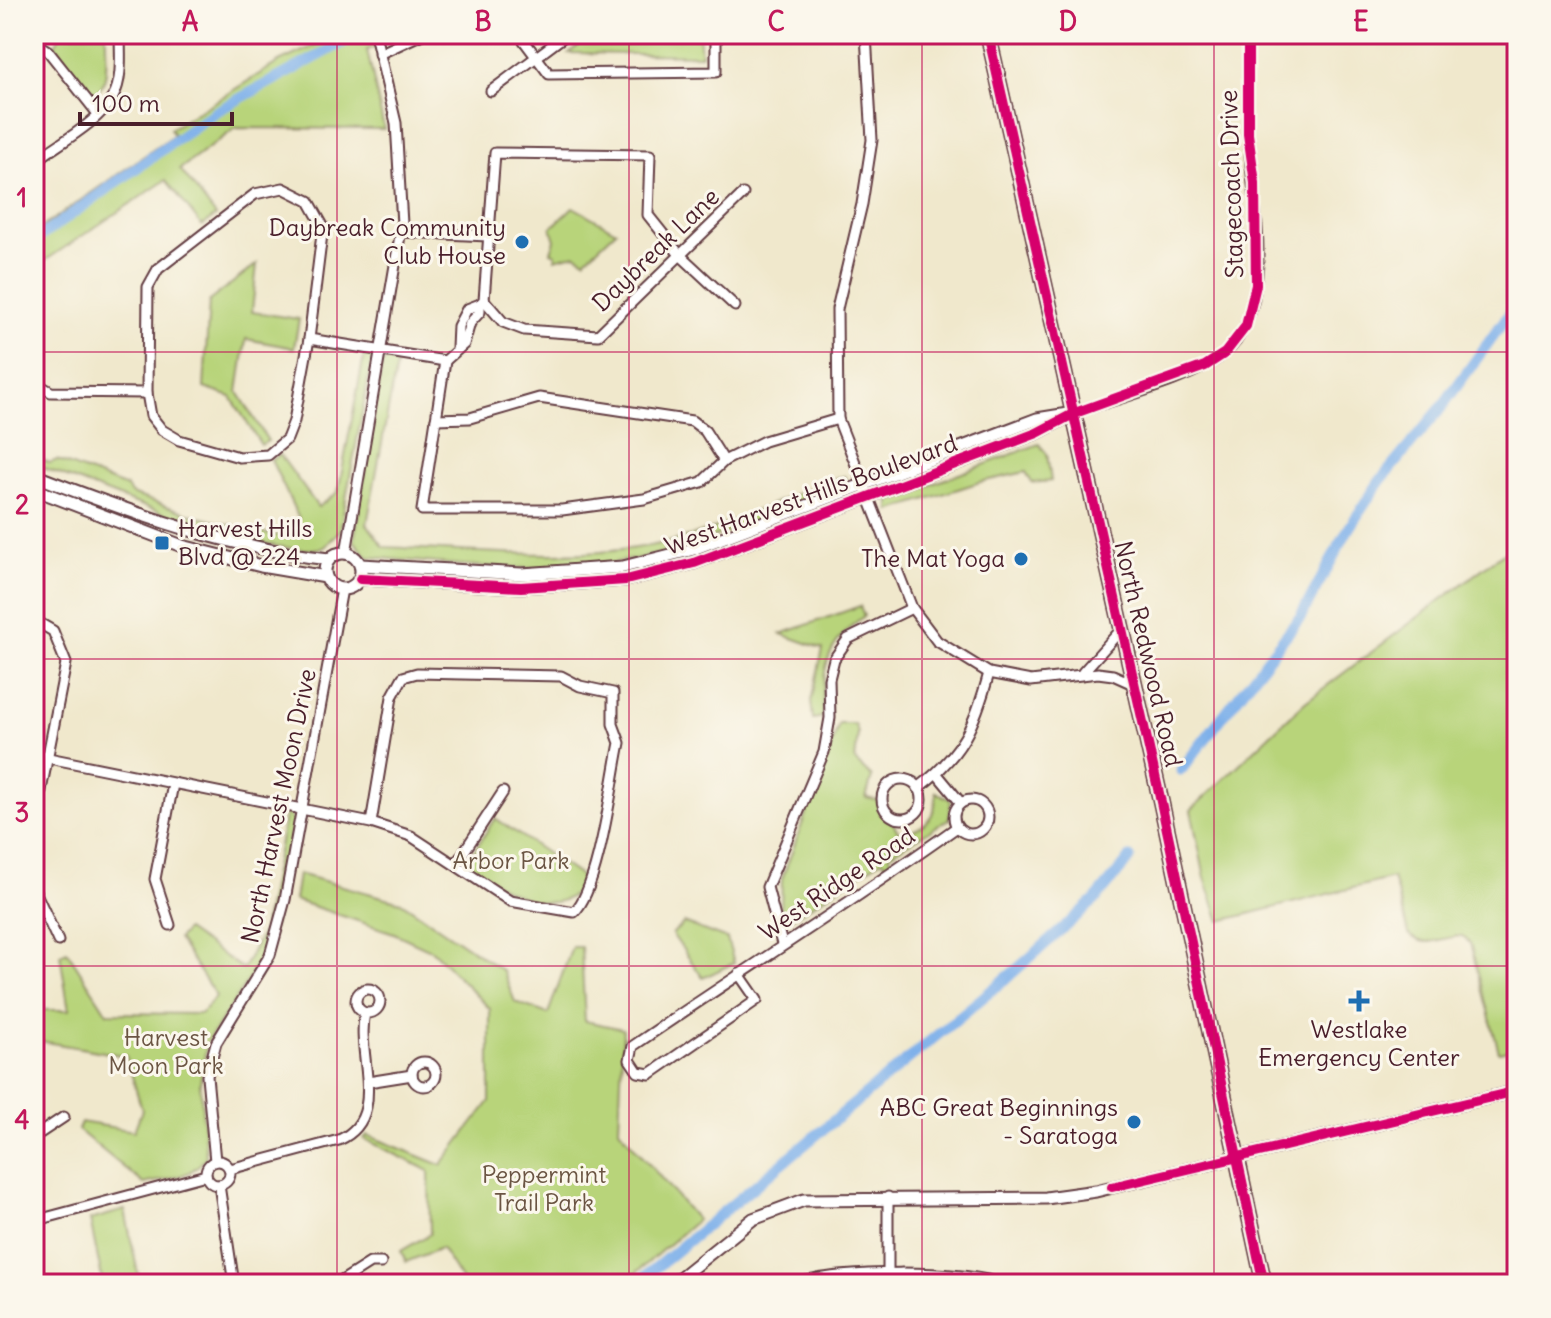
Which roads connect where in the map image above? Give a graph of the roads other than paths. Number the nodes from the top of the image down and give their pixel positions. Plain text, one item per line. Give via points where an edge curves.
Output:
1 (120, 34) edge
2 (375, 34) edge
3 (422, 34) edge
4 (519, 34) edge
5 (567, 34) edge
6 (716, 34) edge
7 (866, 34) edge
8 (988, 34) edge
9 (1248, 34) edge
10 (34, 42) edge
11 (379, 54) junction
12 (536, 57) junction
13 (491, 91) dead end
14 (98, 114) junction
15 (34, 162) edge
16 (743, 194) dead end
17 (401, 232) junction
18 (488, 236) junction
19 (680, 255) junction
20 (482, 302) junction
21 (735, 306) dead end
22 (309, 339) junction
23 (382, 352) junction
24 (445, 361) junction
25 (34, 382) edge
26 (147, 393) junction
27 (1075, 413) junction
28 (436, 419) junction
29 (838, 419) junction
30 (724, 461) junction
31 (34, 475) edge
32 (866, 484) junction
33 (34, 489) edge
34 (871, 497) junction
35 (346, 553) junction
36 (329, 559) junction
37 (361, 565) junction
38 (326, 577) junction
39 (360, 579) junction
40 (342, 589) junction
41 (912, 608) junction
42 (34, 620) edge
43 (1120, 631) junction
44 (1083, 672) junction
45 (989, 673) junction
46 (1133, 684) junction
47 (34, 755) edge
48 (48, 758) junction
49 (937, 774) junction
50 (173, 784) junction
51 (918, 788) junction
52 (503, 792) dead end
53 (961, 803) junction
54 (302, 811) junction
55 (371, 823) junction
56 (34, 826) edge
57 (957, 827) junction
58 (456, 864) junction
59 (34, 889) edge
60 (170, 925) dead end
61 (58, 941) dead end
62 (782, 944) junction
63 (739, 974) junction
64 (365, 1013) dead end
65 (412, 1075) dead end
66 (368, 1082) junction
67 (1517, 1091) edge
68 (64, 1117) dead end
69 (34, 1137) edge
70 (1239, 1159) junction
71 (215, 1161) junction
72 (230, 1169) junction
73 (206, 1175) junction
74 (219, 1185) junction
75 (888, 1197) junction
76 (34, 1221) edge
77 (381, 1263) dead end
78 (888, 1275) junction
79 (34, 1276) edge
80 (35, 1284) edge
81 (234, 1284) edge
82 (337, 1284) edge
83 (672, 1284) edge
84 (798, 1284) edge
85 (1000, 1284) edge
86 (1264, 1284) edge

1 - 14 street via 119,76 113,96
2 - 11 street
3 - 11 street
4 - 12 street
5 - 12 street
6 - 12 street via 716,72 549,74
7 - 29 street via 872,140 837,309
8 - 27 main road, North Redwood Road
9 - 27 street, Stagecoach Drive via 1256,285 1246,326 1225,353 1205,366
10 - 14 street via 48,51
11 - 17 street via 396,123
12 - 13 street
14 - 15 street
16 - 19 street, Daybreak Lane
17 - 18 street
17 - 23 street
18 - 19 street via 495,153 650,155 648,215
18 - 20 street
19 - 20 street, Daybreak Lane via 598,335 524,330 503,322
19 - 21 street
20 - 24 street via 464,344
22 - 23 street
22 - 26 street via 292,427 282,445 268,455 239,457 179,440 155,423
22 - 26 street via 322,221 300,194 283,188 255,194 158,269 148,287
23 - 24 street
23 - 35 street
24 - 28 street
25 - 26 street via 51,392
27 - 32 street, West Harvest Hills Boulevard via 1037,419
27 - 34 street, West Harvest Hills Boulevard via 1050,428
27 - 43 main road, North Redwood Road
28 - 30 street via 470,418 539,398 573,401 692,421
28 - 30 street via 422,510 562,510 644,499 702,482
29 - 30 street via 764,441
29 - 32 street
31 - 36 street via 187,530
32 - 34 street
32 - 37 street, West Harvest Hills Boulevard via 690,550 623,567 522,574
33 - 38 street via 182,546
34 - 39 street, West Harvest Hills Boulevard via 694,563 626,580 521,587
34 - 41 street
35 - 36 street
35 - 37 street
36 - 38 street
37 - 39 street
38 - 40 street
39 - 40 street
40 - 54 street, North Harvest Moon Drive
41 - 45 street via 937,641
41 - 62 street via 848,639 834,659 824,752 767,887
42 - 48 street via 53,631 66,663
43 - 44 street
43 - 46 main road, North Redwood Road
44 - 45 street via 1031,681
44 - 46 street via 1113,675
45 - 49 street, West Ridge Road via 971,732
46 - 70 main road, North Redwood Road
47 - 48 street
48 - 50 street
48 - 56 street
49 - 51 street, West Ridge Road
49 - 53 street, West Ridge Road
50 - 54 street
50 - 60 street via 155,879
51 - 51 street, West Ridge Road via 907,780 894,781 884,790 884,809 893,817 912,816 921,800
52 - 58 street
53 - 57 street via 954,814
53 - 57 street, West Ridge Road via 980,803 987,820 974,834
54 - 55 street
54 - 71 street, North Harvest Moon Drive via 270,955 216,1043 207,1076
55 - 58 street via 411,836
55 - 58 street via 392,697 403,677 561,676 613,693 619,749 582,905 574,912 510,901
57 - 62 street, West Ridge Road
59 - 61 street
62 - 63 street, West Ridge Road
63 - 63 street, West Ridge Road via 633,1046 630,1060 638,1072 650,1074 757,1000
64 - 66 street via 362,1057
65 - 66 street
66 - 72 street via 362,1120 347,1136
67 - 70 street
68 - 69 street
70 - 75 street via 1046,1198
70 - 86 main road, North Redwood Road
71 - 72 street
71 - 73 street
72 - 74 street via 228,1179
73 - 74 street
73 - 76 street
74 - 81 street
75 - 78 street
75 - 83 street via 804,1200 769,1211
77 - 82 street via 370,1263
78 - 84 street via 831,1276
78 - 85 street via 962,1275
79 - 80 street

